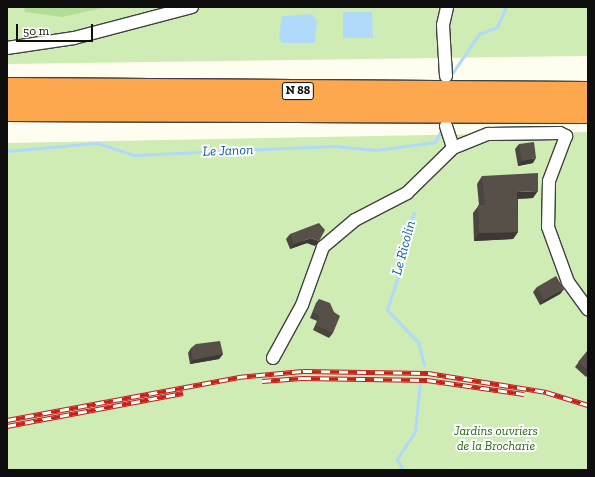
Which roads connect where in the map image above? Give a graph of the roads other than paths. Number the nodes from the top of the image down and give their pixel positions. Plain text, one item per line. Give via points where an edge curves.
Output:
1 (192, 7) edge
2 (447, 7) edge
3 (7, 48) edge
4 (446, 76) dead end
5 (7, 89) edge
6 (588, 93) edge
7 (7, 110) edge
8 (588, 112) edge
9 (446, 126) dead end
10 (453, 148) junction
11 (588, 310) edge
12 (273, 358) dead end

1 - 3 street via 74,38
2 - 4 street via 443,25
5 - 6 highway, N 88
7 - 8 highway, N 88
9 - 10 street
10 - 11 street via 488,134 560,133 566,136 550,181 548,227 568,282
10 - 12 street via 407,193 355,220 322,247 300,310

